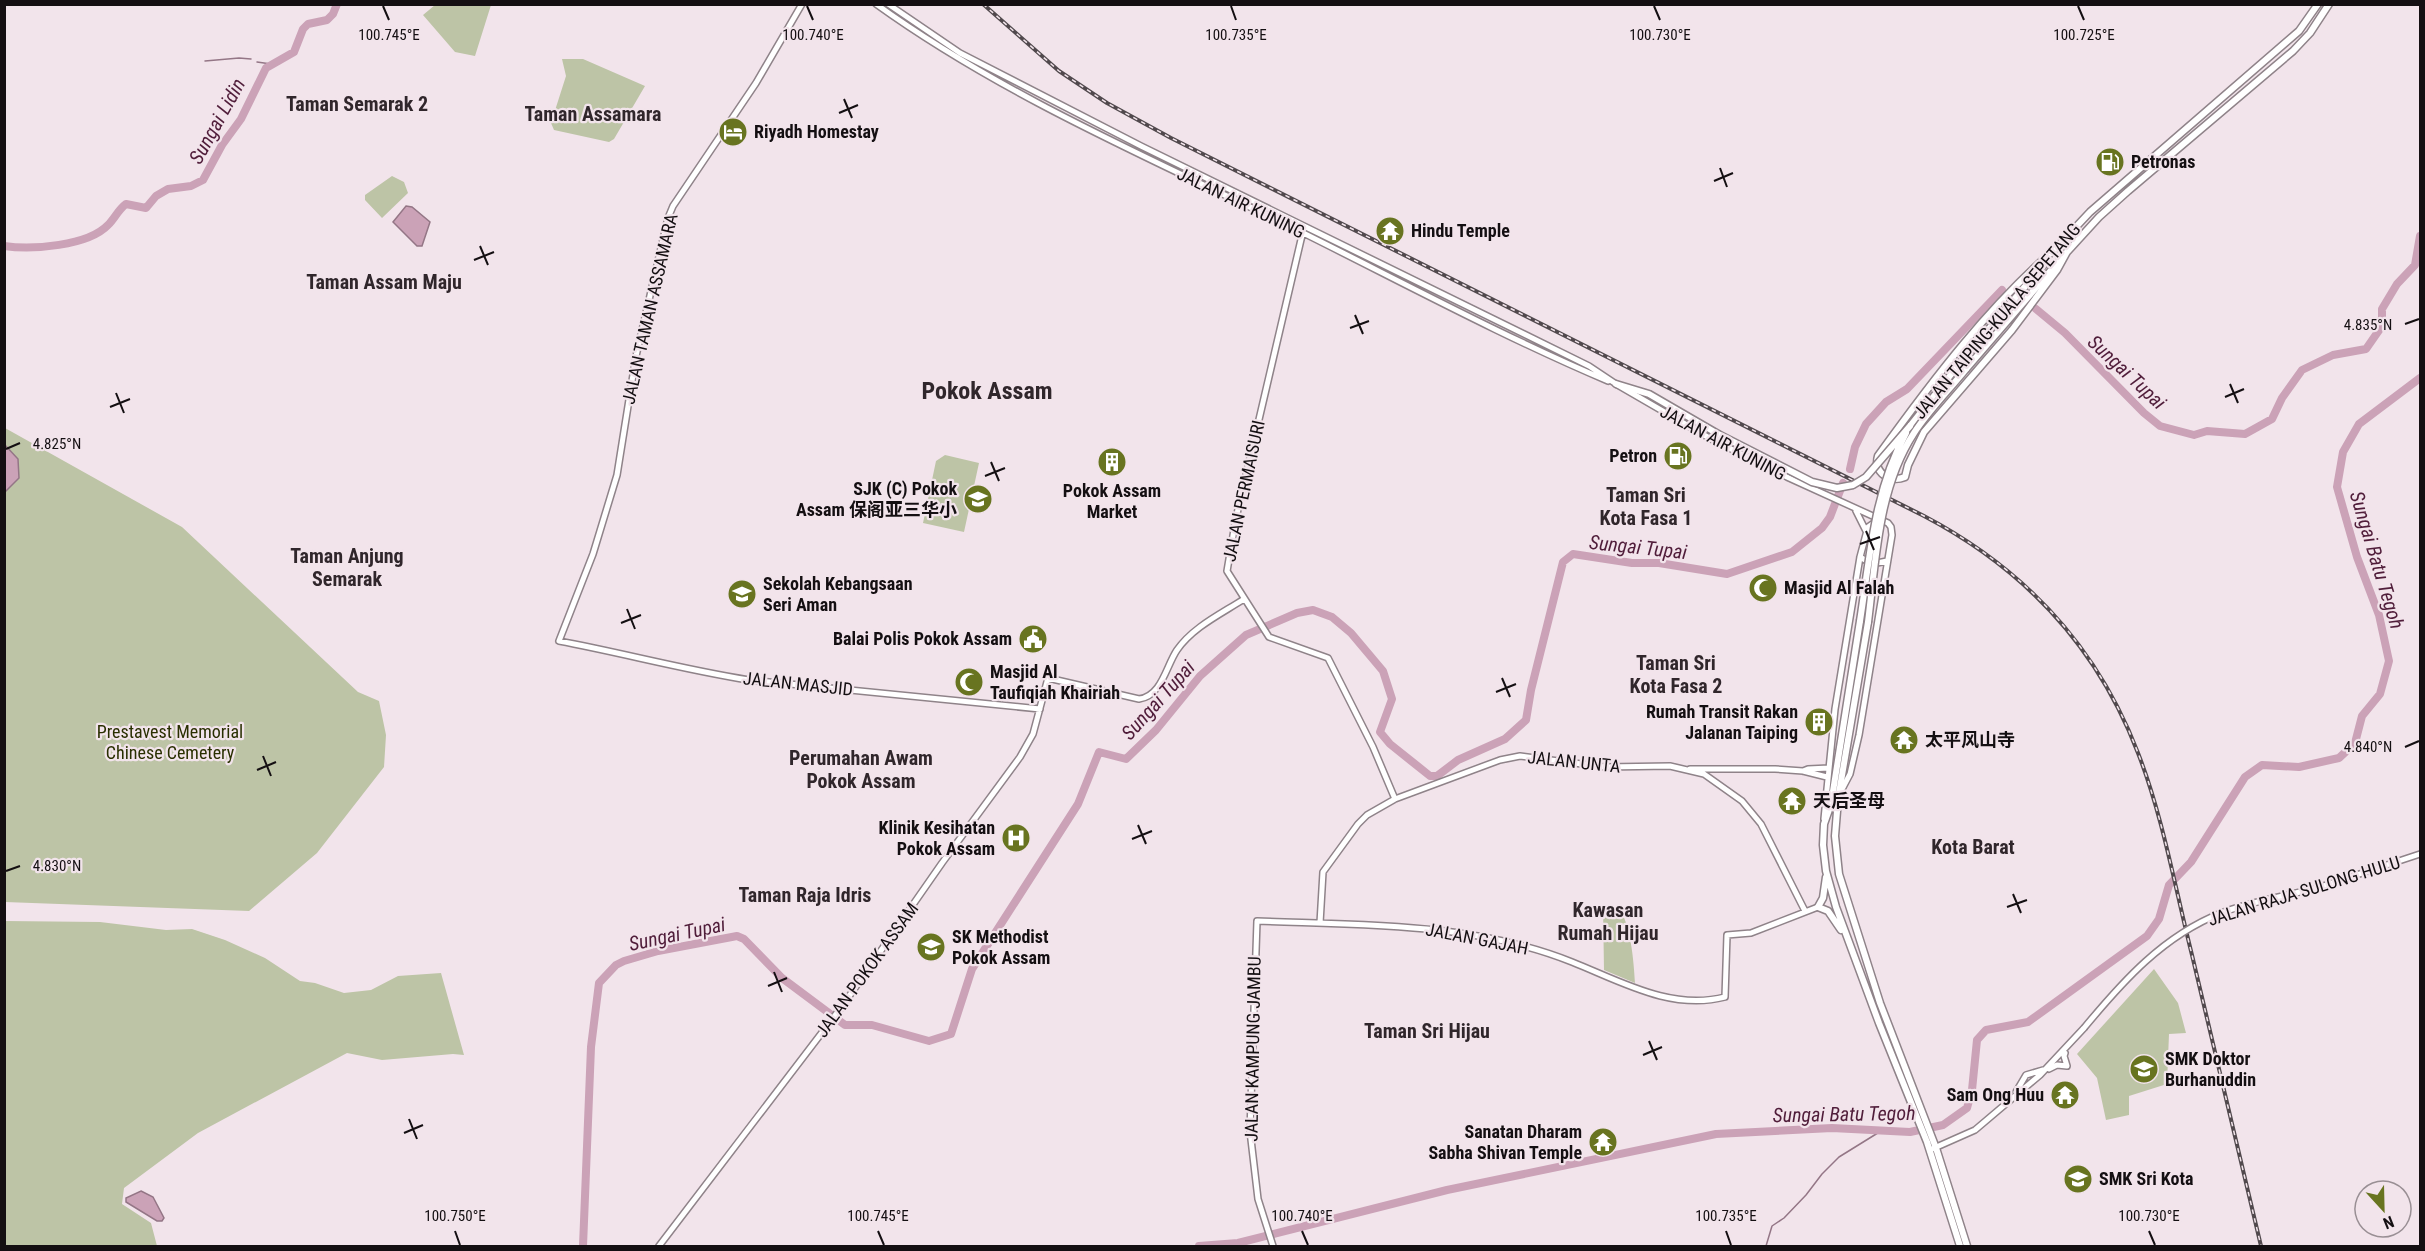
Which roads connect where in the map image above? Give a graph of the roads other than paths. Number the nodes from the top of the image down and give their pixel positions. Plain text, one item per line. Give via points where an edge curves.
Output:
1 (802, 4) edge
2 (876, 4) edge
3 (888, 4) edge
4 (2312, 4) edge
5 (2318, 4) edge
6 (2329, 4) edge
7 (2314, 13) junction
8 (1305, 226) junction
9 (1303, 233) junction
10 (2061, 244) junction
11 (2068, 250) junction
12 (1616, 384) junction
13 (1910, 426) junction
14 (1855, 509) junction
15 (1880, 520) junction
16 (1866, 531) junction
17 (1860, 557) junction
18 (1887, 561) junction
19 (1244, 600) junction
20 (559, 641) joint
21 (1028, 708) junction
22 (1040, 709) junction
23 (1036, 723) junction
24 (1720, 768) junction
25 (1829, 768) junction
26 (1689, 770) junction
27 (1803, 771) junction
28 (1704, 774) junction
29 (1827, 777) junction
30 (1838, 798) junction
31 (1395, 800) junction
32 (1824, 824) junction
33 (2421, 854) edge
34 (1826, 871) junction
35 (1839, 874) junction
36 (1829, 881) junction
37 (1818, 907) junction
38 (1805, 911) junction
39 (1257, 921) joint
40 (1320, 923) junction
41 (1847, 939) junction
42 (2067, 1047) junction
43 (2046, 1069) junction
44 (2040, 1075) junction
45 (2011, 1099) junction
46 (1923, 1125) junction
47 (1931, 1145) junction
48 (658, 1246) edge
49 (1274, 1246) edge
50 (1960, 1246) edge
51 (1967, 1246) edge

1 - 20 street, JALAN TAMAN ASSAMARA via 668,218 636,356 617,475 593,554
2 - 9 street, JALAN AIR KUNING via 962,62
3 - 8 street, JALAN AIR KUNING via 960,53
4 - 7 main road
5 - 7 main road, JALAN TAIPING-KUALA SEPETANG
6 - 11 main road, JALAN TAIPING-KUALA SEPETANG via 2293,51 2128,191
7 - 10 main road, JALAN TAIPING-KUALA SEPETANG via 2299,31 2090,212
8 - 9 street, JALAN PERMAISURI
8 - 12 street, JALAN AIR KUNING via 1589,366
9 - 12 street, JALAN AIR KUNING via 1492,329
9 - 19 street, JALAN PERMAISURI via 1227,558 1227,571
10 - 11 main road via 2016,285 1914,406 1878,456 1876,463 1881,473 1889,478 1905,477 1924,432 2012,330
10 - 13 main road, JALAN TAIPING-KUALA SEPETANG
11 - 30 main road, JALAN TAIPING-KUALA SEPETANG, bridge via 1913,434 1894,474 1883,514
12 - 13 main road, bridge via 1649,394 1812,482 1838,488 1866,477
12 - 14 street, JALAN AIR KUNING via 1711,439
13 - 32 main road, JALAN TAIPING-KUALA SEPETANG, bridge via 1894,454 1881,491 1831,804
14 - 15 street
14 - 16 street
15 - 16 street
15 - 18 street via 1891,527
16 - 17 street
17 - 18 street via 1872,564
17 - 25 street
18 - 30 street via 1859,735 1850,774
19 - 22 street, JALAN POKOK ASSAM via 1188,636 1147,698 1048,678
19 - 31 street, JALAN PERMAISURI via 1263,631 1274,640 1328,658
20 - 21 street, JALAN MASJID via 748,680
21 - 22 street, JALAN MASJID
21 - 23 street
22 - 23 street, JALAN POKOK ASSAM
23 - 48 street, JALAN POKOK ASSAM via 1020,757 834,1016
24 - 26 street
24 - 27 street
24 - 28 street
25 - 27 street
25 - 29 street
26 - 28 street, JALAN UNTA
26 - 31 street, JALAN UNTA via 1653,765 1605,767 1520,756
27 - 29 street
28 - 38 street, JALAN UNTA via 1742,801 1756,818
29 - 32 street
30 - 35 main road, JALAN TAIPING-KUALA SEPETANG via 1835,836
31 - 40 street, JALAN UNTA via 1367,815 1323,872
32 - 34 main road, JALAN TAIPING-KUALA SEPETANG
33 - 42 street, JALAN RAJA SULONG HULU, bridge via 2222,913 2177,934 2139,966
34 - 36 main road, JALAN TAIPING-KUALA SEPETANG
34 - 37 main road
35 - 36 main road via 1834,883
35 - 46 main road, JALAN TAIPING-KUALA SEPETANG
36 - 41 main road, JALAN TAIPING-KUALA SEPETANG
37 - 38 street
37 - 41 main road via 1828,911
38 - 40 street, JALAN GAJAH via 1750,933 1727,935 1725,997 1713,1000 1652,994 1530,947 1500,941 1413,927
39 - 40 street, JALAN GAJAH
39 - 49 street, JALAN KAMPUNG JAMBU via 1250,1131 1258,1199
41 - 46 main road, JALAN TAIPING-KUALA SEPETANG
42 - 43 street
42 - 44 street via 2067,1066 2057,1065
43 - 44 street
43 - 45 street via 2026,1075
44 - 45 street
45 - 47 street via 1975,1130
46 - 47 main road, JALAN TAIPING-KUALA SEPETANG
47 - 50 main road, JALAN TAIPING-KUALA SEPETANG
47 - 51 main road, JALAN TAIPING-KUALA SEPETANG

